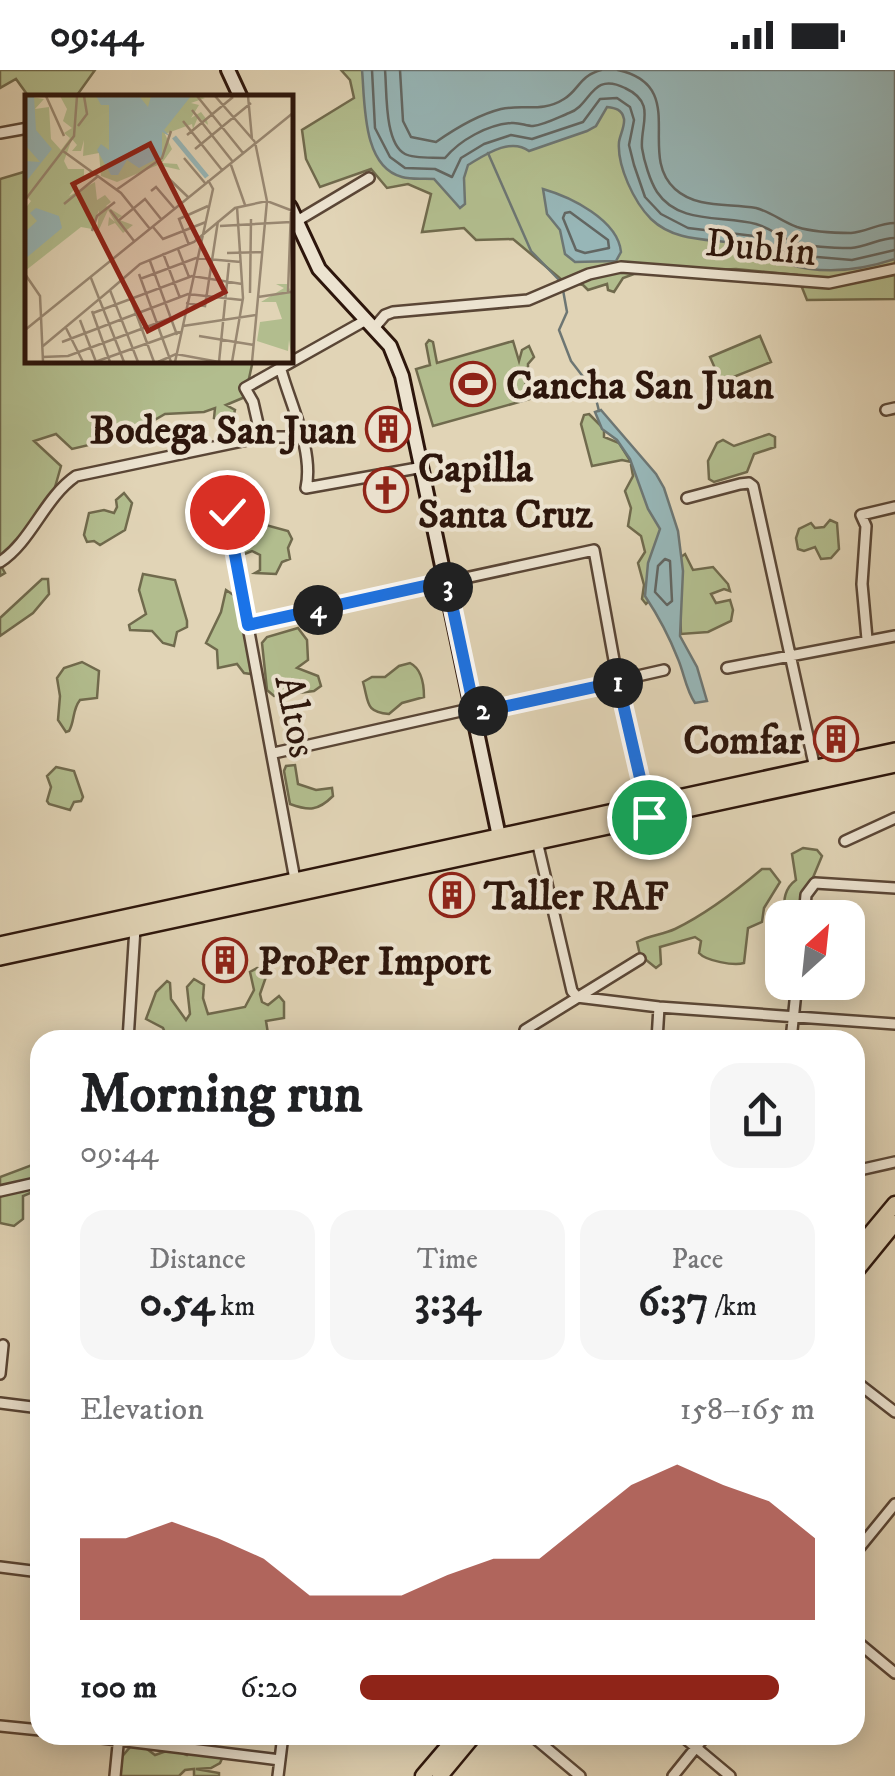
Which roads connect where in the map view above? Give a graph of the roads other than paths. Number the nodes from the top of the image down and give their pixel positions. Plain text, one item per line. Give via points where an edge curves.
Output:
1 (228, 70) edge
2 (240, 95) edge
3 (25, 129) edge
4 (0, 133) edge
5 (369, 178) dead end
6 (292, 212) edge
7 (296, 221) junction
8 (895, 270) edge
9 (370, 324) junction
10 (281, 370) junction
11 (261, 437) junction
12 (301, 437) junction
13 (422, 467) junction
14 (224, 492) dead end
15 (686, 498) dead end
16 (895, 507) edge
17 (0, 562) edge
18 (447, 581) junction
19 (248, 625) junction
20 (895, 636) edge
21 (867, 639) junction
22 (790, 655) junction
23 (727, 668) dead end
24 (664, 670) dead end
25 (618, 682) junction
26 (474, 710) junction
27 (895, 751) edge
28 (274, 752) junction
29 (895, 764) edge
30 (816, 774) junction
31 (648, 811) junction
32 (895, 818) edge
33 (537, 841) junction
34 (845, 841) dead end
35 (500, 843) junction
36 (296, 887) junction
37 (895, 888) edge
38 (806, 900) edge
39 (217, 904) junction
40 (135, 928) junction
41 (48, 941) junction
42 (0, 945) edge
43 (0, 957) edge
44 (640, 959) dead end
45 (578, 998) junction
46 (795, 1000) edge
47 (659, 1007) junction
48 (794, 1017) junction
49 (895, 1024) edge
50 (129, 1030) edge
51 (525, 1030) dead end
52 (657, 1030) edge
53 (793, 1030) edge
54 (895, 1162) edge
55 (865, 1169) edge
56 (30, 1184) edge
57 (0, 1191) edge
58 (895, 1204) edge
59 (895, 1223) edge
60 (865, 1240) edge
61 (865, 1260) edge
62 (4, 1345) dead end
63 (0, 1374) edge
64 (865, 1389) edge
65 (0, 1404) edge
66 (30, 1407) edge
67 (895, 1412) edge
68 (895, 1504) edge
69 (865, 1541) edge
70 (0, 1567) edge
71 (30, 1571) edge
72 (865, 1648) edge
73 (895, 1673) edge
74 (0, 1726) edge
75 (30, 1729) edge
76 (118, 1745) edge
77 (170, 1745) edge
78 (282, 1745) edge
79 (464, 1745) edge
80 (544, 1745) edge
81 (694, 1745) edge
82 (696, 1747) junction
83 (280, 1760) junction
84 (442, 1767) edge
85 (115, 1776) edge
86 (278, 1776) edge
87 (423, 1776) edge
88 (580, 1776) edge
89 (673, 1776) edge
90 (730, 1776) edge

1 - 2 main road
3 - 4 street
5 - 7 street
6 - 7 main road
7 - 9 main road via 319,269
8 - 9 street, Dublín via 829,283 621,266 528,300 393,312
9 - 10 street
9 - 13 main road via 390,346 402,376
10 - 11 street via 245,388
10 - 12 street
11 - 12 street
11 - 17 street via 76,476
12 - 13 street via 306,488
13 - 18 main road
14 - 19 street, Altos
15 - 22 street via 753,486
16 - 21 street via 861,515
18 - 19 street
18 - 25 street via 594,550
18 - 26 main road
19 - 28 street, Altos
20 - 21 street
21 - 22 street
22 - 23 street
22 - 30 street
24 - 25 street
25 - 26 street
25 - 31 street
26 - 28 street
26 - 35 main road
27 - 30 highway
28 - 36 street, Altos
29 - 30 highway
30 - 31 highway
31 - 33 highway
31 - 35 highway
32 - 34 street
33 - 35 highway
33 - 45 street
35 - 36 highway
36 - 39 highway
37 - 38 street via 821,882
39 - 40 highway
39 - 41 highway
40 - 41 highway
40 - 50 street
41 - 42 highway
41 - 43 highway
44 - 45 street
45 - 47 street
45 - 51 street
46 - 48 street
47 - 48 street
47 - 52 street
48 - 49 street
48 - 53 street
54 - 55 street
56 - 57 street
58 - 60 main road
59 - 61 main road
62 - 63 street
64 - 67 street
65 - 66 street
68 - 69 street
70 - 71 street
72 - 73 street
74 - 75 street
76 - 85 street
77 - 83 street
78 - 83 street
79 - 84 main road
80 - 88 street
81 - 82 street
82 - 89 street
82 - 90 street
83 - 86 street
84 - 87 main road

